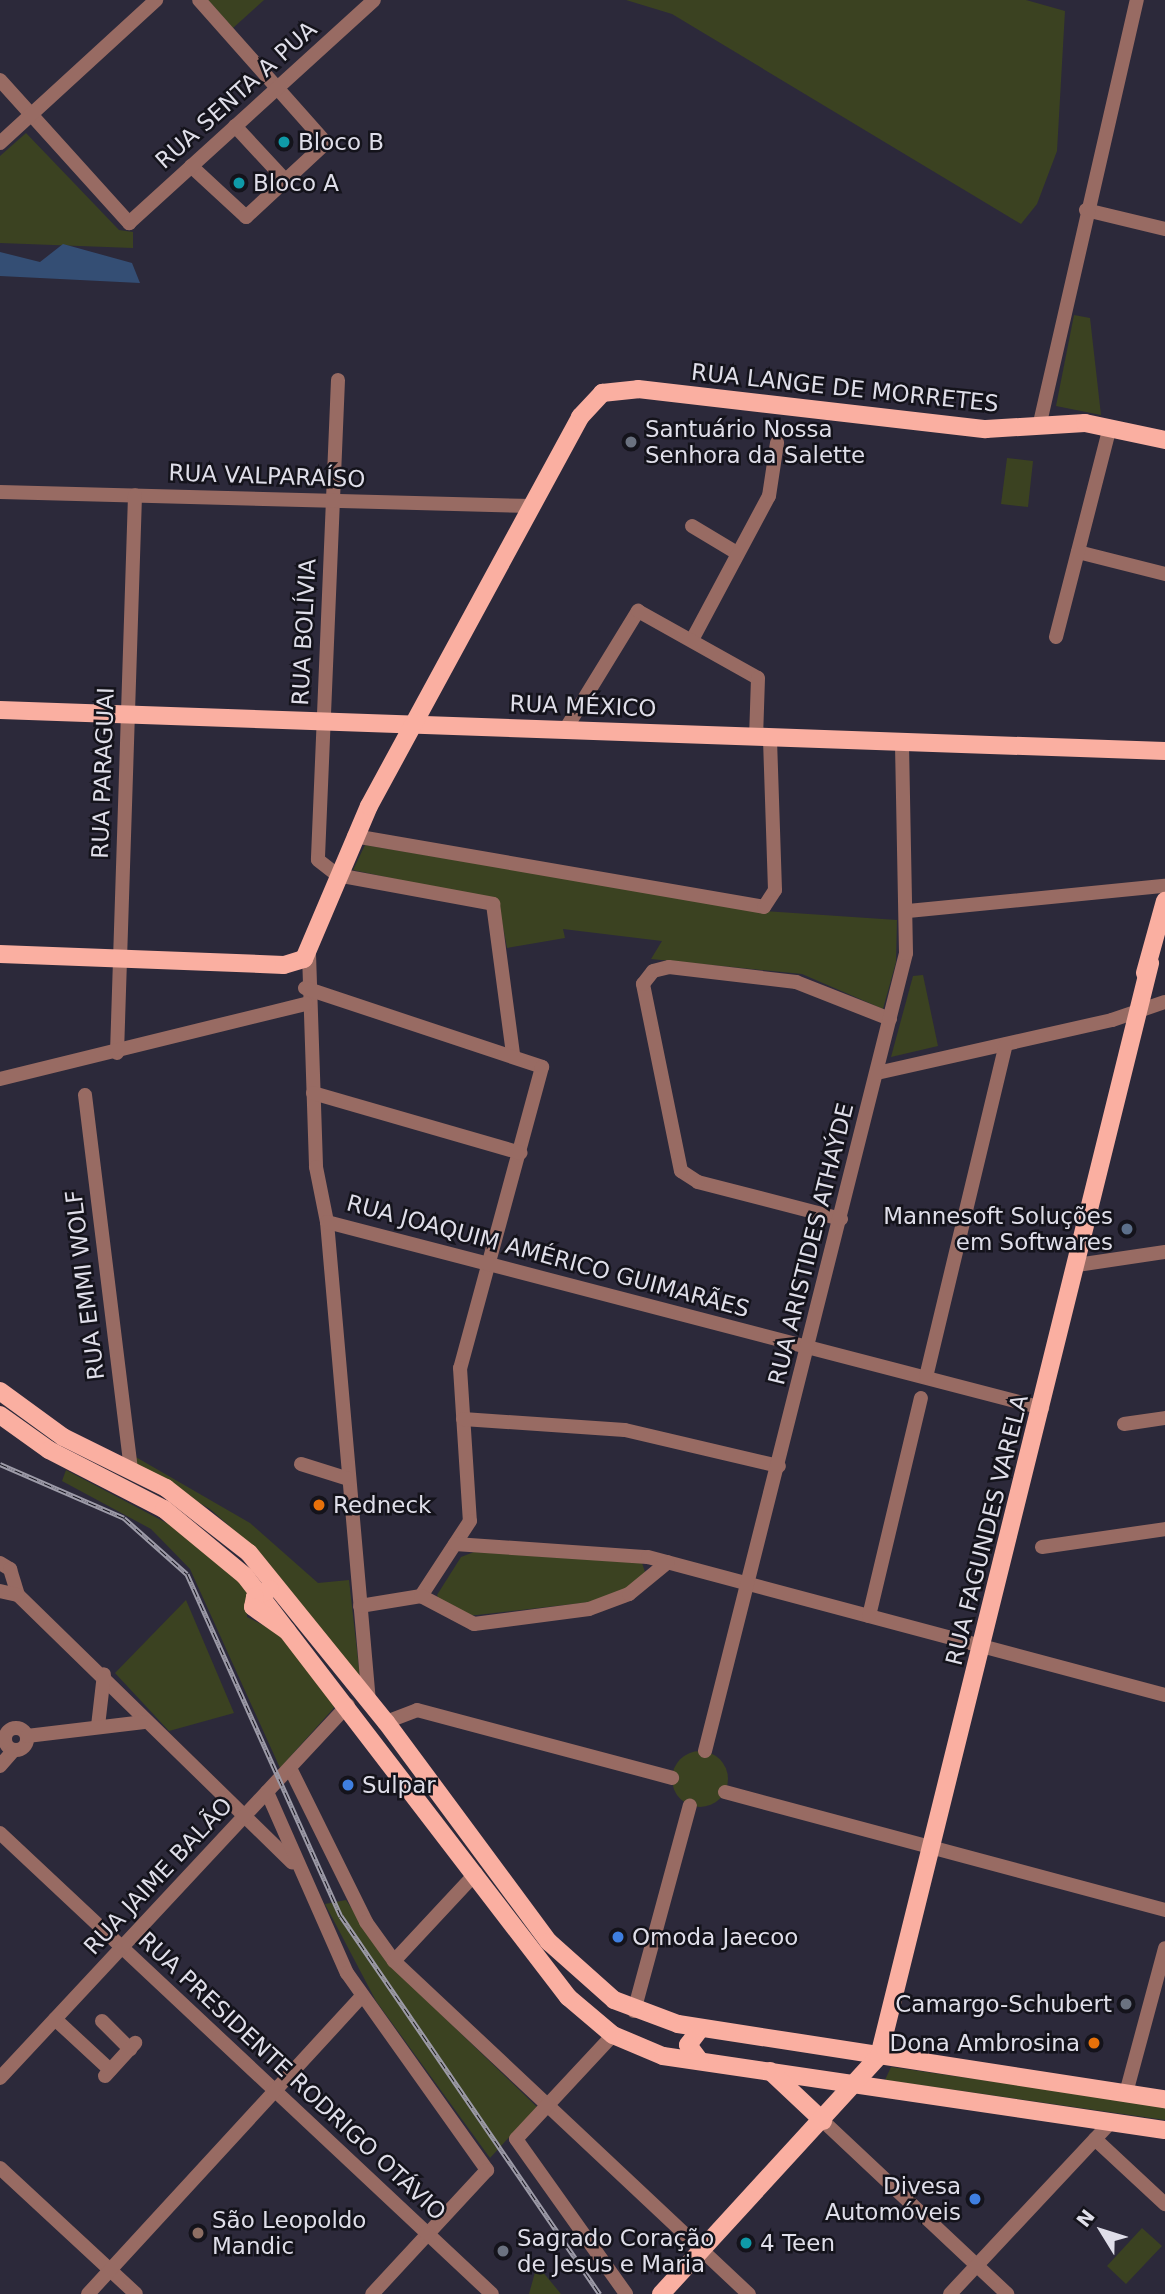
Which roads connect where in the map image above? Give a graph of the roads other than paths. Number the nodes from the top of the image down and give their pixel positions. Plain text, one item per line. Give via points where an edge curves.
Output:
1 (156, 0) edge
2 (199, 0) edge
3 (374, 0) edge
4 (1137, 0) edge
5 (0, 80) edge
6 (279, 86) junction
7 (0, 95) edge
8 (27, 118) junction
9 (235, 126) junction
10 (0, 143) edge
11 (191, 166) junction
12 (287, 182) junction
13 (1086, 210) junction
14 (1165, 229) edge
15 (338, 380) dead end
16 (1039, 427) junction
17 (1111, 427) junction
18 (1165, 440) edge
19 (777, 443) dead end
20 (0, 492) edge
21 (135, 495) junction
22 (332, 500) junction
23 (532, 506) junction
24 (692, 526) dead end
25 (1078, 552) junction
26 (737, 553) junction
27 (1165, 574) edge
28 (1056, 637) dead end
29 (692, 640) junction
30 (0, 710) edge
31 (128, 714) junction
32 (323, 721) junction
33 (382, 723) junction
34 (414, 725) junction
35 (565, 730) junction
36 (763, 737) junction
37 (902, 742) junction
38 (1165, 751) edge
39 (389, 771) junction
40 (354, 836) junction
41 (337, 875) junction
42 (1165, 886) edge
43 (1164, 907) edge
44 (908, 911) junction
45 (0, 954) edge
46 (309, 954) junction
47 (120, 959) junction
48 (284, 965) junction
49 (305, 988) junction
50 (1165, 1002) edge
51 (306, 1004) junction
52 (1138, 1014) junction
53 (890, 1019) junction
54 (1006, 1044) junction
55 (117, 1053) junction
56 (513, 1054) junction
57 (877, 1073) junction
58 (0, 1079) edge
59 (313, 1093) junction
60 (85, 1095) dead end
61 (521, 1153) junction
62 (841, 1219) junction
63 (327, 1222) junction
64 (1165, 1252) edge
65 (489, 1264) junction
66 (1077, 1265) junction
67 (809, 1347) junction
68 (926, 1377) junction
69 (0, 1391) edge
70 (921, 1398) dead end
71 (1042, 1408) junction
72 (0, 1415) edge
73 (1165, 1418) edge
74 (463, 1419) junction
75 (1124, 1424) dead end
76 (301, 1464) dead end
77 (779, 1466) junction
78 (131, 1469) junction
79 (349, 1479) junction
80 (1165, 1529) edge
81 (455, 1544) junction
82 (1042, 1547) dead end
83 (668, 1562) junction
84 (0, 1563) edge
85 (750, 1584) junction
86 (0, 1591) edge
87 (260, 1593) junction
88 (287, 1594) junction
89 (18, 1595) junction
90 (421, 1597) junction
91 (360, 1606) junction
92 (869, 1616) junction
93 (985, 1647) junction
94 (90, 1661) junction
95 (104, 1674) junction
96 (101, 1690) junction
97 (1165, 1695) edge
98 (369, 1700) junction
99 (348, 1705) junction
100 (144, 1722) junction
101 (386, 1722) junction
102 (97, 1726) junction
103 (3, 1731) edge
104 (27, 1735) junction
105 (14, 1750) junction
106 (705, 1751) dead end
107 (0, 1766) edge
108 (290, 1768) junction
109 (423, 1770) junction
110 (403, 1777) junction
111 (672, 1778) dead end
112 (267, 1792) junction
113 (725, 1792) dead end
114 (690, 1805) dead end
115 (244, 1817) junction
116 (0, 1833) edge
117 (932, 1848) junction
118 (298, 1867) junction
119 (476, 1873) junction
120 (1165, 1910) edge
121 (122, 1947) junction
122 (1165, 1948) edge
123 (394, 1961) junction
124 (362, 1996) junction
125 (634, 2011) junction
126 (55, 2019) junction
127 (102, 2021) dead end
128 (702, 2028) junction
129 (613, 2035) junction
130 (878, 2056) junction
131 (700, 2062) junction
132 (955, 2067) junction
133 (770, 2071) junction
134 (990, 2073) junction
135 (0, 2078) edge
136 (858, 2084) junction
137 (275, 2091) junction
138 (1126, 2093) junction
139 (950, 2098) junction
140 (1165, 2099) edge
141 (986, 2103) junction
142 (546, 2106) junction
143 (823, 2121) junction
144 (1112, 2122) junction
145 (1165, 2130) edge
146 (1095, 2139) junction
147 (0, 2168) edge
148 (1165, 2204) edge
149 (428, 2234) junction
150 (702, 2250) junction
151 (977, 2266) junction
152 (110, 2270) junction
153 (88, 2294) edge
154 (136, 2294) edge
155 (372, 2294) edge
156 (492, 2294) edge
157 (626, 2294) edge
158 (661, 2294) edge
159 (749, 2294) edge
160 (950, 2294) edge
161 (1007, 2294) edge

1 - 8 street
2 - 6 street
3 - 6 street, RUA SENTA A PUA
4 - 13 street
5 - 8 street
6 - 9 street, RUA SENTA A PUA
6 - 12 street via 326,143
7 - 8 street
8 - 10 street
8 - 11 street, RUA SENTA A PUA via 129,223
9 - 11 street, RUA SENTA A PUA
9 - 12 street
11 - 12 street via 240,217
13 - 14 street
13 - 16 street
15 - 22 street, RUA BOLÍVIA
16 - 17 main road, RUA LANGE DE MORRETES
16 - 23 main road, RUA LANGE DE MORRETES via 942,426 638,389 602,393 580,417
17 - 18 main road, RUA LANGE DE MORRETES
17 - 25 street
19 - 26 street via 769,496
20 - 21 street, RUA VALPARAÍSO
21 - 22 street, RUA VALPARAÍSO
21 - 31 street, RUA PARAGUAI
22 - 23 street, RUA VALPARAÍSO
22 - 32 street, RUA BOLÍVIA
23 - 34 main road
24 - 26 street
25 - 27 street
25 - 28 street
26 - 29 street
29 - 35 street via 633,612
29 - 36 street via 758,678
30 - 31 main road, RUA MÉXICO
31 - 32 main road, RUA MÉXICO
31 - 47 street, RUA PARAGUAI
32 - 33 main road, RUA MÉXICO
32 - 41 street, RUA BOLÍVIA via 317,851 321,866
33 - 34 main road, RUA MÉXICO
33 - 39 main road via 392,743
34 - 35 main road, RUA MÉXICO
34 - 39 main road
35 - 36 main road, RUA MÉXICO
36 - 37 main road, RUA MÉXICO
36 - 40 street via 775,890 769,905
37 - 38 main road, RUA MÉXICO
37 - 44 street, RUA ARISTIDES ATHAÝDE
39 - 40 main road
40 - 41 main road
41 - 46 main road
41 - 56 street via 493,904
42 - 44 street
43 - 52 main road, RUA FAGUNDES VARELA
44 - 53 street, RUA ARISTIDES ATHAÝDE
45 - 47 main road
46 - 48 main road
46 - 49 street
47 - 48 main road
47 - 55 street, RUA PARAGUAI
48 - 49 street
49 - 51 street
49 - 56 street
50 - 52 street
51 - 55 street
51 - 59 street
52 - 54 street
52 - 66 main road, RUA FAGUNDES VARELA
53 - 57 street, RUA ARISTIDES ATHAÝDE
53 - 62 street via 796,982 669,967 653,971 643,984 681,1171 698,1182
54 - 57 street
54 - 68 street
55 - 58 street
56 - 61 street via 542,1067
57 - 62 street, RUA ARISTIDES ATHAÝDE
59 - 61 street
59 - 63 street via 317,1178
60 - 78 street, RUA EMMI WOLF
61 - 65 street
62 - 67 street, RUA ARISTIDES ATHAÝDE
63 - 65 street, RUA JOAQUIM AMÉRICO GUIMARÃES
63 - 79 street
64 - 66 street
65 - 67 street, RUA JOAQUIM AMÉRICO GUIMARÃES
65 - 74 street via 460,1368
66 - 71 main road, RUA FAGUNDES VARELA
67 - 68 street, RUA JOAQUIM AMÉRICO GUIMARÃES
67 - 77 street, RUA ARISTIDES ATHAÝDE
68 - 71 street, RUA JOAQUIM AMÉRICO GUIMARÃES
69 - 78 main road via 56,1433
70 - 92 street
71 - 93 main road, RUA FAGUNDES VARELA
72 - 87 main road via 49,1450 164,1509
73 - 75 street
74 - 77 street via 625,1430
74 - 81 street via 470,1521
76 - 79 street
77 - 85 street, RUA ARISTIDES ATHAÝDE
78 - 88 main road via 200,1511
79 - 91 street
80 - 82 street
81 - 83 street
81 - 90 street
83 - 85 street
83 - 90 street via 629,1594 589,1609 464,1623
84 - 89 street via 10,1569
85 - 92 street
85 - 106 street, RUA ARISTIDES ATHAÝDE
86 - 89 street
87 - 88 main road
87 - 99 main road
88 - 98 main road
89 - 94 street
90 - 91 street
91 - 98 street
92 - 93 street
93 - 97 street
93 - 117 main road, RUA FAGUNDES VARELA
94 - 95 street
94 - 96 street
95 - 96 street
95 - 100 street
96 - 102 street
98 - 101 main road
99 - 108 street, RUA JAIME BALÃO
99 - 110 main road
100 - 102 street
100 - 115 street
101 - 109 main road
101 - 111 street via 417,1710
102 - 104 street
103 - 104 street via 19,1728
103 - 105 street via 5,1743
104 - 105 street via 24,1746
105 - 107 street
108 - 112 street, RUA JAIME BALÃO
108 - 123 street via 366,1922
109 - 110 main road via 418,1781
109 - 125 main road via 562,1957
110 - 119 main road
112 - 115 street, RUA JAIME BALÃO
112 - 118 street
113 - 117 street
114 - 125 street
115 - 118 street
115 - 121 street, RUA JAIME BALÃO
116 - 121 street, RUA PRESIDENTE RODRIGO OTÁVIO
117 - 120 street
117 - 130 main road, RUA FAGUNDES VARELA
118 - 124 street
119 - 123 street
119 - 129 main road via 568,1997
121 - 126 street, RUA JAIME BALÃO
121 - 137 street, RUA PRESIDENTE RODRIGO OTÁVIO
122 - 138 street
123 - 142 street
124 - 137 street
124 - 149 street via 487,2170
125 - 128 main road
126 - 127 street via 108,2073 133,2046
126 - 135 street, RUA JAIME BALÃO
128 - 130 main road
128 - 131 main road via 688,2045
129 - 131 main road via 648,2052
129 - 142 street
130 - 132 main road
130 - 136 main road
131 - 133 main road
132 - 134 main road
132 - 139 main road
133 - 136 main road
133 - 143 main road
134 - 138 main road
134 - 141 main road
136 - 139 main road
136 - 143 main road
137 - 149 street, RUA PRESIDENTE RODRIGO OTÁVIO
137 - 152 street
138 - 140 main road
139 - 141 main road
141 - 144 main road
142 - 150 street
142 - 157 street via 516,2139
143 - 150 main road
143 - 151 street
144 - 145 main road
144 - 146 street
146 - 148 street
146 - 151 street
147 - 152 street
149 - 155 street
149 - 156 street, RUA PRESIDENTE RODRIGO OTÁVIO
150 - 158 main road
150 - 159 street
151 - 160 street
151 - 161 street
152 - 153 street
152 - 154 street

